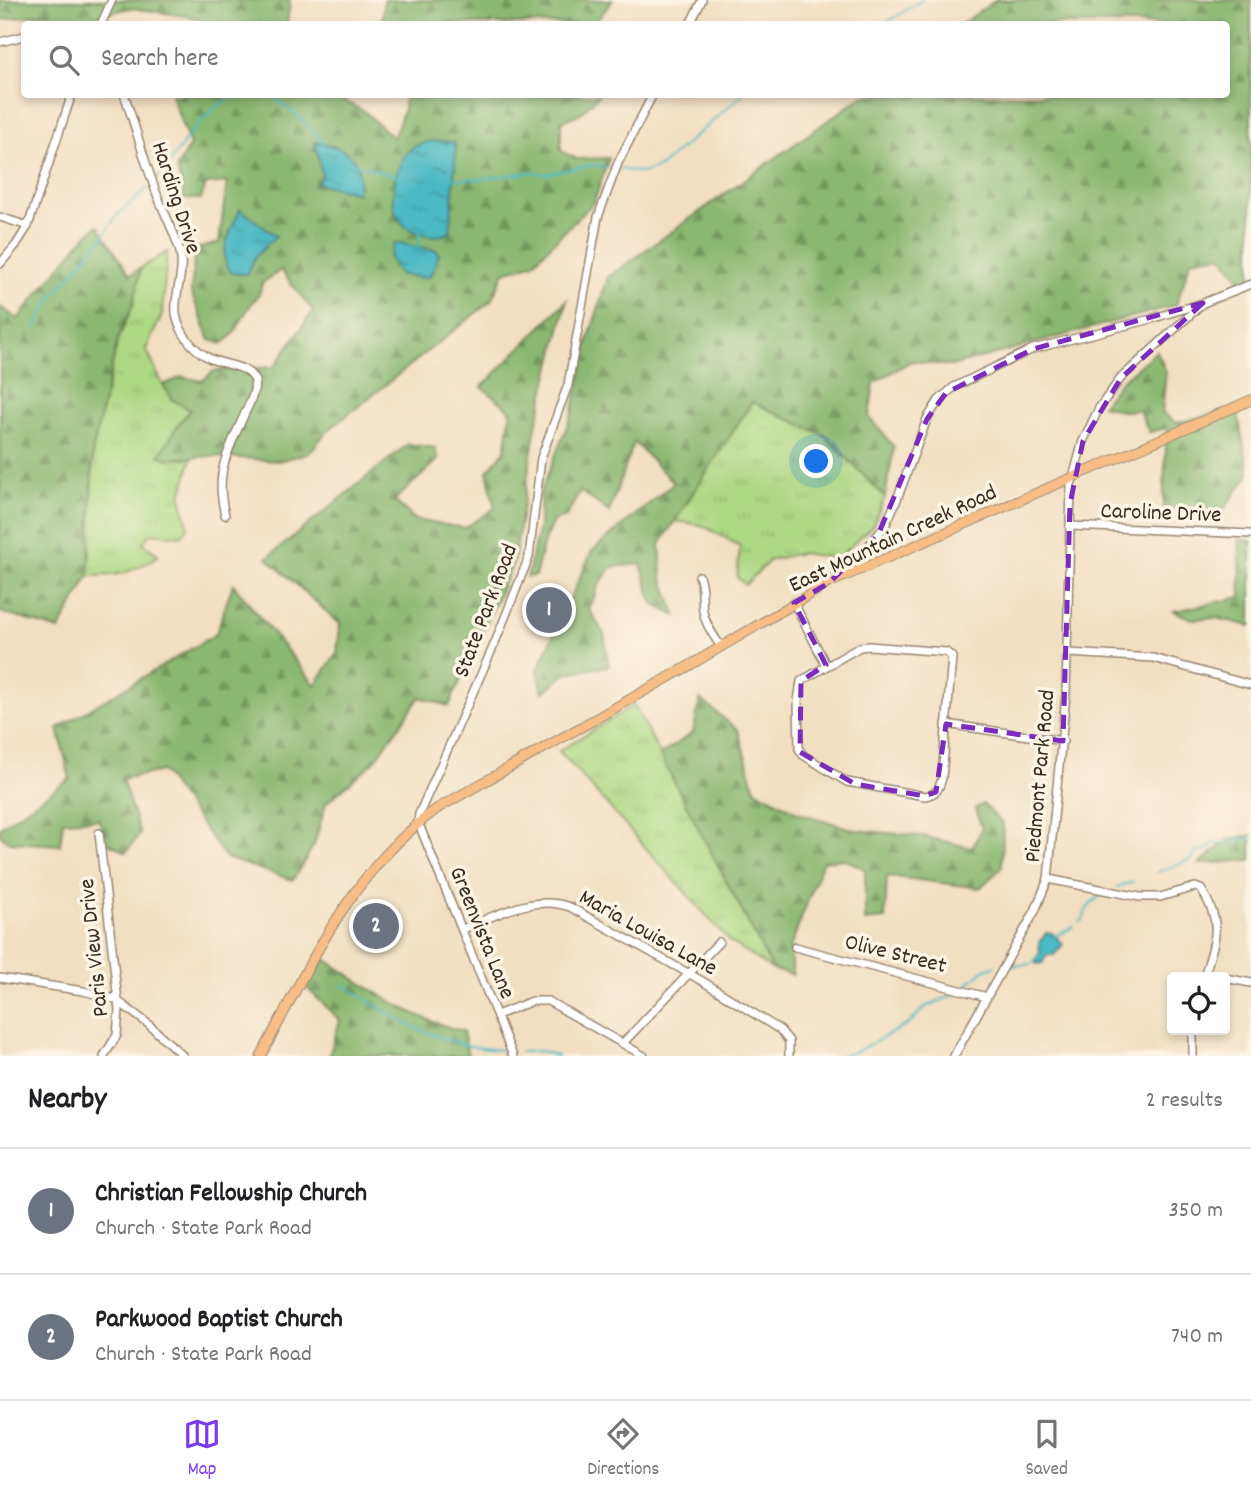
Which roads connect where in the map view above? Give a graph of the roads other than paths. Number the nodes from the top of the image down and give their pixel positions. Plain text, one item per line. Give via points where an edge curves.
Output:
1 (112, 0) edge
2 (702, 0) edge
3 (102, 21) edge
4 (692, 21) edge
5 (21, 37) edge
6 (0, 42) edge
7 (71, 98) edge
8 (125, 98) edge
9 (651, 98) edge
10 (0, 217) edge
11 (28, 226) junction
12 (0, 264) edge
13 (1251, 284) edge
14 (1203, 303) junction
15 (1251, 400) edge
16 (1073, 477) junction
17 (225, 515) dead end
18 (1070, 526) junction
19 (1251, 534) edge
20 (699, 576) dead end
21 (829, 583) junction
22 (794, 603) junction
23 (721, 647) junction
24 (1068, 653) junction
25 (826, 665) junction
26 (1251, 685) edge
27 (946, 724) junction
28 (1063, 741) junction
29 (418, 822) junction
30 (99, 833) dead end
31 (1048, 879) junction
32 (463, 929) junction
33 (719, 942) dead end
34 (795, 947) dead end
35 (1206, 972) edge
36 (687, 974) junction
37 (0, 978) edge
38 (1230, 979) edge
39 (1251, 983) edge
40 (987, 996) junction
41 (118, 1002) junction
42 (496, 1015) junction
43 (1193, 1035) edge
44 (623, 1043) junction
45 (104, 1056) edge
46 (183, 1056) edge
47 (261, 1056) edge
48 (513, 1056) edge
49 (644, 1056) edge
50 (789, 1056) edge
51 (954, 1056) edge
52 (1194, 1056) edge

1 - 3 street
2 - 4 street
5 - 6 street
7 - 11 street
8 - 17 street, Harding Drive via 180,252 175,308 179,326 201,353 247,371 255,382 224,458
9 - 29 street, State Park Road via 618,163 598,217 568,385 538,470 529,557 420,807
10 - 11 street
11 - 12 street
13 - 14 street
14 - 16 street, Piedmont Park Road via 1110,391 1090,424
14 - 21 street via 1033,349 946,393 922,430 885,526
15 - 16 main road, East Mountain Creek Road
16 - 18 street, Piedmont Park Road
16 - 21 main road, East Mountain Creek Road
18 - 19 street, Caroline Drive
18 - 24 street, Piedmont Park Road
20 - 23 street via 705,620
21 - 22 main road, East Mountain Creek Road
22 - 23 main road, East Mountain Creek Road
22 - 25 street
23 - 29 main road, East Mountain Creek Road
24 - 26 street via 1153,658
24 - 28 street, Piedmont Park Road
25 - 27 street via 866,646 949,653
25 - 27 street via 800,683 798,747 841,779 934,794 942,778
27 - 28 street
28 - 31 street, Piedmont Park Road
29 - 32 street, Greenvista Lane
29 - 47 main road, State Park Road via 351,896
30 - 41 street, Paris View Drive
31 - 35 street via 1140,897 1201,889 1217,924
31 - 40 street, Piedmont Park Road
32 - 36 street, Maria Louisa Lane via 527,904 560,904
32 - 42 street, Greenvista Lane
33 - 36 street
34 - 40 street, Olive Street
36 - 44 street
36 - 50 street, Maria Louisa Lane via 780,1030 789,1041
37 - 41 street via 108,996
38 - 39 street
40 - 51 street, Piedmont Park Road
41 - 45 street, Paris View Drive via 117,1035
41 - 46 street
42 - 44 street via 532,1001 548,1001
42 - 48 street, Greenvista Lane
43 - 52 street
44 - 49 street

